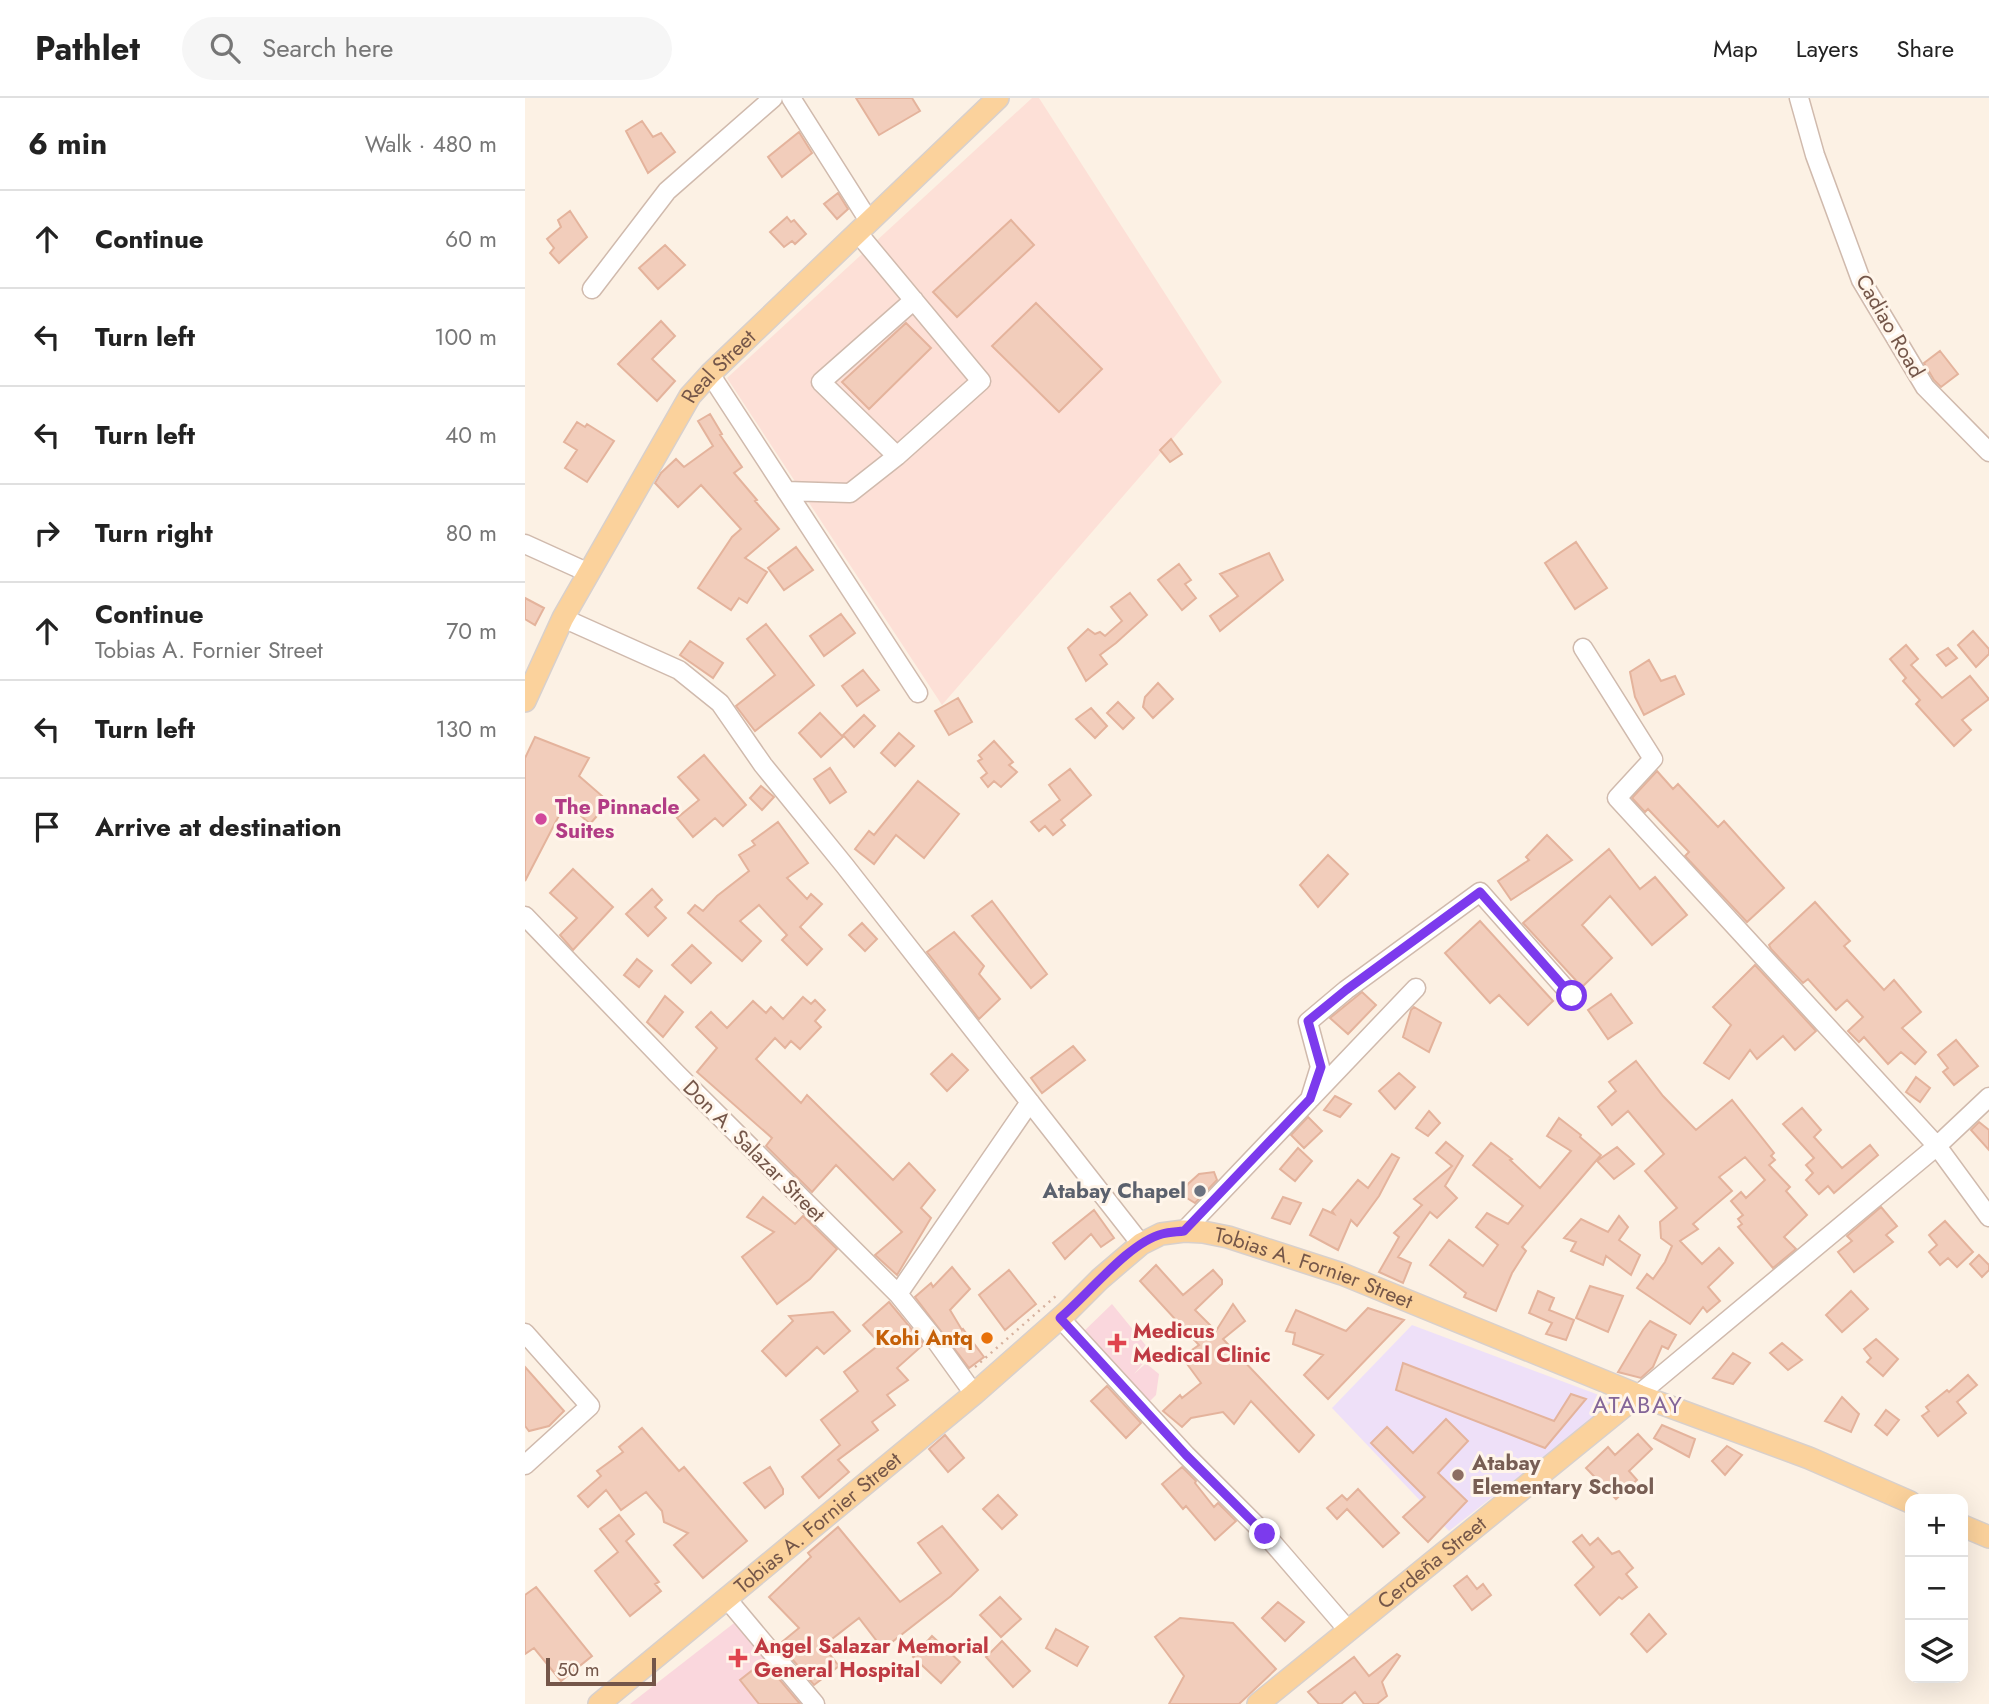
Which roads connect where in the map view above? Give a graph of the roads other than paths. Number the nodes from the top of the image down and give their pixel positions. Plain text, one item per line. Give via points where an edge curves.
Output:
1 (773, 98) edge
2 (791, 98) edge
3 (998, 98) edge
4 (1799, 98) edge
5 (863, 226) junction
6 (592, 289) dead end
7 (914, 300) junction
8 (710, 374) junction
9 (1989, 452) edge
10 (897, 456) junction
11 (786, 491) junction
12 (525, 544) edge
13 (589, 573) junction
14 (563, 618) junction
15 (1583, 648) dead end
16 (918, 693) dead end
17 (525, 701) edge
18 (525, 916) edge
19 (1416, 988) dead end
20 (1572, 996) dead end
21 (1989, 1097) edge
22 (1310, 1099) junction
23 (1030, 1102) junction
24 (1937, 1146) junction
25 (1989, 1217) edge
26 (1184, 1231) junction
27 (1141, 1244) junction
28 (898, 1294) junction
29 (1060, 1318) junction
30 (525, 1333) edge
31 (968, 1386) junction
32 (1637, 1395) junction
33 (525, 1465) edge
34 (1905, 1500) edge
35 (1968, 1528) edge
36 (1989, 1537) edge
37 (727, 1599) junction
38 (1348, 1630) junction
39 (599, 1704) edge
40 (815, 1704) edge
41 (1258, 1704) edge

1 - 6 street via 667,191
2 - 5 street
3 - 5 main road, Real Street
4 - 9 street, Cadiao Road via 1861,280 1925,387
5 - 7 street
5 - 8 main road, Real Street
7 - 10 street via 981,381
7 - 10 street via 821,382
8 - 11 street
8 - 13 main road, Real Street via 690,396
10 - 11 street via 850,493
11 - 16 street
12 - 13 street
13 - 14 main road, Real Street
14 - 17 main road, Real Street
14 - 23 street via 679,670 720,703 763,765
15 - 24 street via 1653,759 1617,797
18 - 28 street, Don A. Salazar Street
19 - 22 street
20 - 22 street via 1480,892 1308,1021 1321,1067
21 - 24 street
22 - 26 street
23 - 27 street
23 - 28 street
24 - 25 street
24 - 32 street
26 - 27 main road, Tobias A. Fornier Street via 1161,1234
26 - 32 main road, Tobias A. Fornier Street via 1228,1237 1342,1274
27 - 29 main road, Tobias A. Fornier Street
28 - 31 street, Don A. Salazar Street
29 - 31 main road, Tobias A. Fornier Street
29 - 38 street via 1265,1534
30 - 33 street via 590,1406
31 - 37 main road, Tobias A. Fornier Street
32 - 34 main road, Tobias A. Fornier Street via 1809,1458
32 - 38 main road, Cerdeña Street
35 - 36 main road
37 - 39 main road, Tobias A. Fornier Street
37 - 40 street
38 - 41 main road, Cerdeña Street

